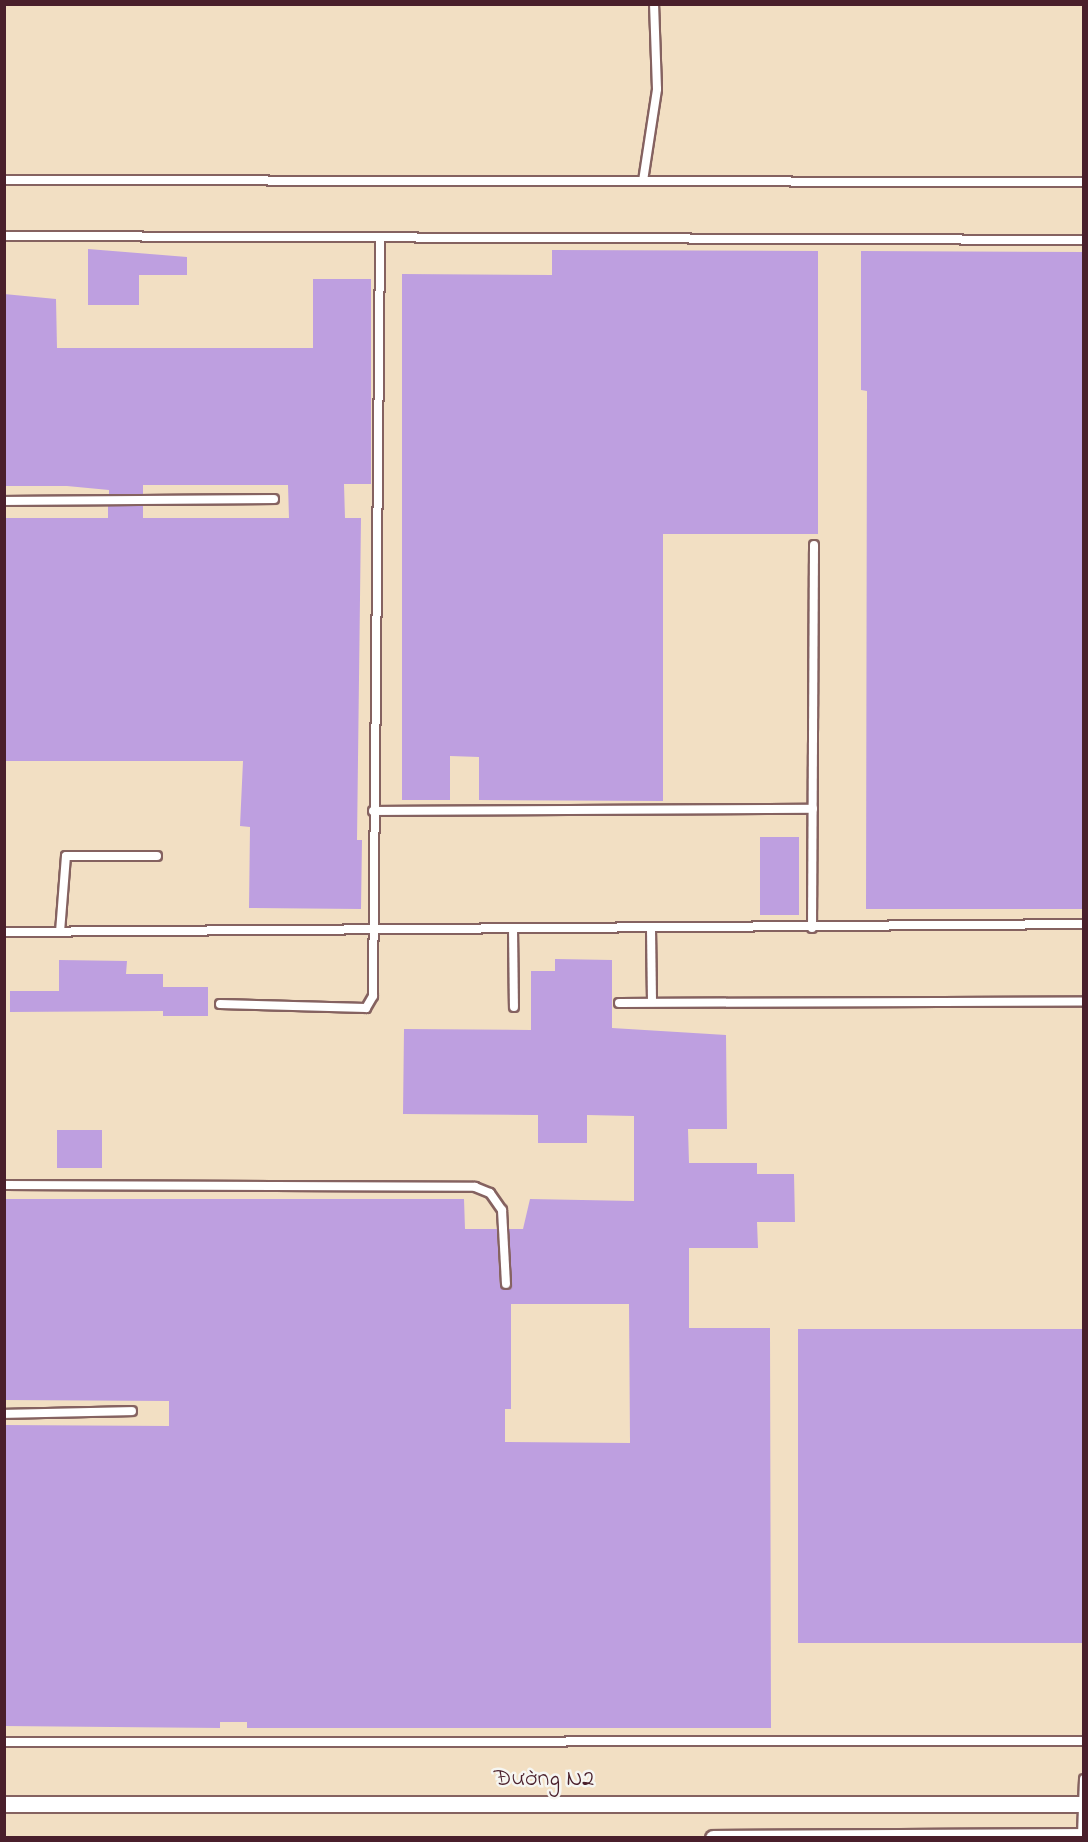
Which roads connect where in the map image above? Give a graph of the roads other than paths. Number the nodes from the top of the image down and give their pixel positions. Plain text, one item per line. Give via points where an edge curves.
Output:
1 (654, 4) edge
2 (4, 180) edge
3 (643, 181) junction
4 (1083, 182) edge
5 (4, 236) edge
6 (380, 237) junction
7 (1083, 240) edge
8 (274, 499) dead end
9 (4, 501) edge
10 (814, 545) dead end
11 (813, 809) junction
12 (373, 811) junction
13 (157, 856) dead end
14 (1083, 924) edge
15 (812, 928) junction
16 (513, 929) junction
17 (651, 929) junction
18 (374, 930) junction
19 (4, 932) edge
20 (60, 932) junction
21 (1083, 1001) edge
22 (652, 1002) junction
23 (619, 1003) dead end
24 (220, 1004) dead end
25 (514, 1008) dead end
26 (4, 1185) edge
27 (506, 1284) dead end
28 (132, 1411) dead end
29 (4, 1414) edge
30 (1083, 1741) edge
31 (4, 1742) edge
32 (1083, 1779) edge
33 (4, 1804) edge
34 (1083, 1804) edge
35 (1083, 1836) edge
36 (1011, 1837) edge
37 (713, 1838) edge

1 - 3 lane via 657,89
2 - 3 lane
3 - 4 lane
5 - 6 lane
6 - 7 lane
6 - 12 lane
8 - 9 lane
10 - 11 lane
11 - 12 lane
11 - 15 lane
12 - 18 lane
13 - 20 lane via 66,856
14 - 15 lane
15 - 17 lane
16 - 17 lane
16 - 18 lane
16 - 25 lane
17 - 22 lane
18 - 20 lane
18 - 24 lane via 373,996 366,1008
19 - 20 lane
21 - 22 lane
22 - 23 lane
26 - 27 lane via 475,1187 490,1193 502,1210
28 - 29 lane
30 - 31 lane
32 - 34 lane
33 - 34 street, Đường N2
34 - 35 lane
35 - 36 street
36 - 37 street

